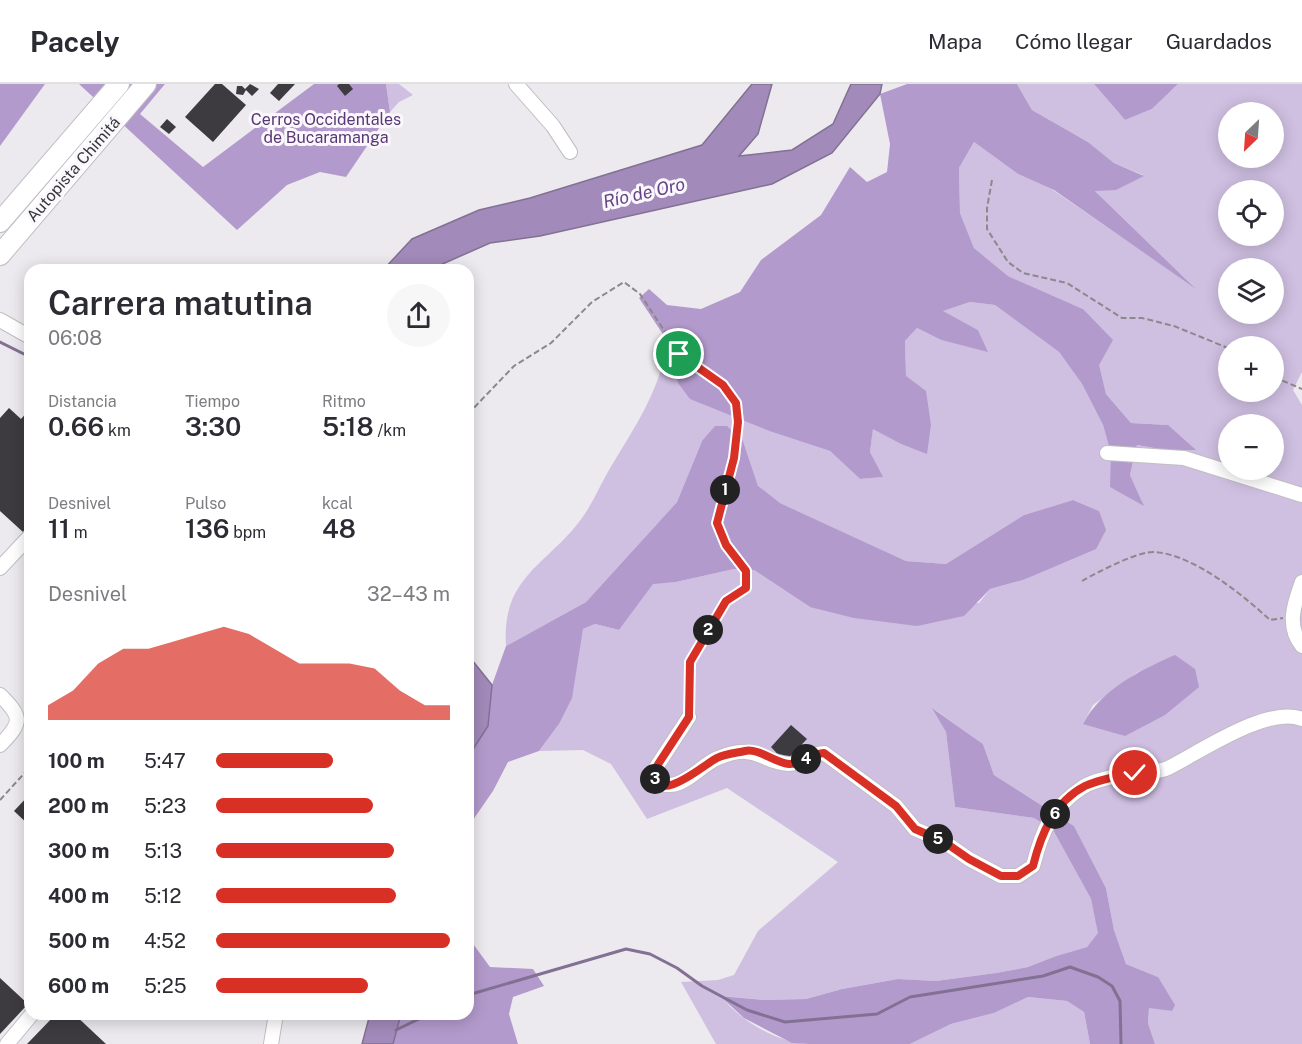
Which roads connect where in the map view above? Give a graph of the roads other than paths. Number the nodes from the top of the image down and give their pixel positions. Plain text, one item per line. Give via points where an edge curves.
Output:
1 (119, 84) edge
2 (146, 84) edge
3 (516, 84) edge
4 (570, 152) dead end
5 (0, 222) edge
6 (0, 255) edge
7 (0, 320) edge
8 (24, 334) edge
9 (1107, 453) dead end
10 (1302, 495) edge
11 (24, 541) edge
12 (2, 561) edge
13 (1302, 582) edge
14 (1302, 646) edge
15 (0, 694) edge
16 (689, 717) road end
17 (1302, 718) edge
18 (0, 745) edge
19 (27, 1020) edge
20 (275, 1020) edge
21 (7, 1044) edge
22 (271, 1044) edge

1 - 5 highway, Autopista Chimitá
2 - 6 highway, Autopista Chimitá
3 - 4 lane
7 - 8 lane
9 - 10 lane via 1184,458
11 - 12 lane
13 - 14 lane via 1291,611 1296,639
15 - 18 lane via 18,718 15,728
16 - 17 lane via 653,772 665,786 677,784 717,758 748,750 788,764 824,753 896,806 915,829 1001,876 1018,876 1033,866 1042,831 1059,808 1084,786 1135,773 1163,771 1238,730 1269,718 1282,714
19 - 21 lane
20 - 22 lane

